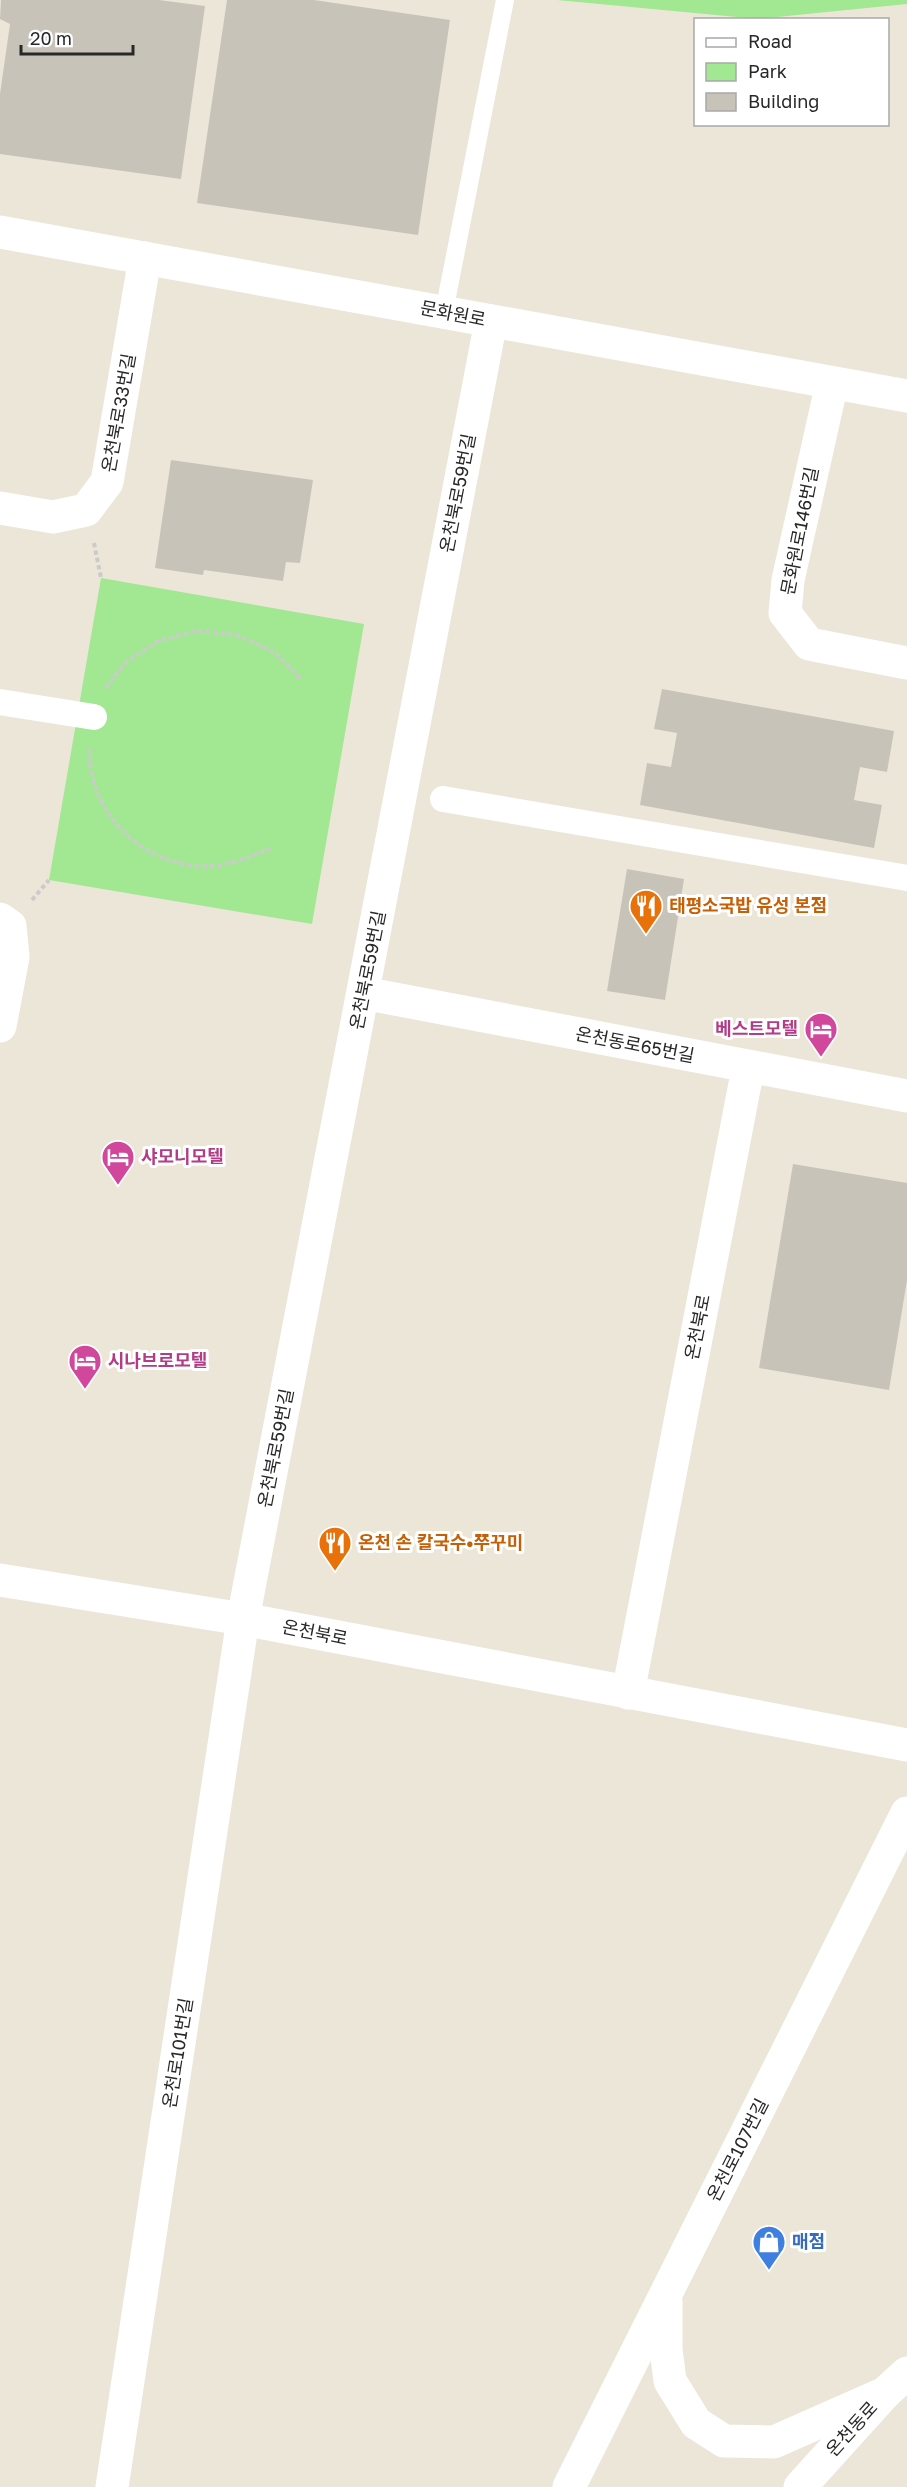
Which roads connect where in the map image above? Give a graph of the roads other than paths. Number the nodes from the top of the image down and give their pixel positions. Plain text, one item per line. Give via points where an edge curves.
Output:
1 (505, 0) edge
2 (0, 232) edge
3 (145, 258) junction
4 (444, 312) junction
5 (491, 321) junction
6 (832, 383) junction
7 (907, 396) edge
8 (0, 508) edge
9 (907, 663) edge
10 (0, 702) edge
11 (94, 717) road end
12 (443, 799) dead end
13 (907, 878) edge
14 (0, 918) edge
15 (363, 993) junction
16 (0, 1026) edge
17 (748, 1068) junction
18 (907, 1096) edge
19 (0, 1580) edge
20 (243, 1619) junction
21 (628, 1694) junction
22 (907, 1745) edge
23 (907, 1813) edge
24 (666, 2295) junction
25 (896, 2383) edge
26 (112, 2487) edge
27 (569, 2487) edge
28 (800, 2487) edge

1 - 4 lane
2 - 3 street, 문화원로
3 - 4 street, 문화원로
3 - 8 street, 온천북로33번길 via 107,482 86,510 53,517
4 - 5 street, 문화원로
5 - 6 street, 문화원로
5 - 15 street, 온천북로59번길
6 - 7 street, 문화원로
6 - 9 street, 문화원로146번길 via 788,580 785,614 809,644
10 - 11 street
12 - 13 street
14 - 16 street via 10,926 13,957
15 - 17 street, 온천동로65번길
15 - 20 street, 온천북로59번길
17 - 18 street, 온천동로65번길
17 - 21 street, 온천북로
19 - 20 street, 온천북로
20 - 21 street, 온천북로
20 - 26 street, 온천로101번길
21 - 22 street, 온천북로
23 - 24 street, 온천로107번길
24 - 25 street via 670,2381 696,2423 724,2441 774,2442
24 - 27 street, 온천로107번길
25 - 28 street, 온천동로

